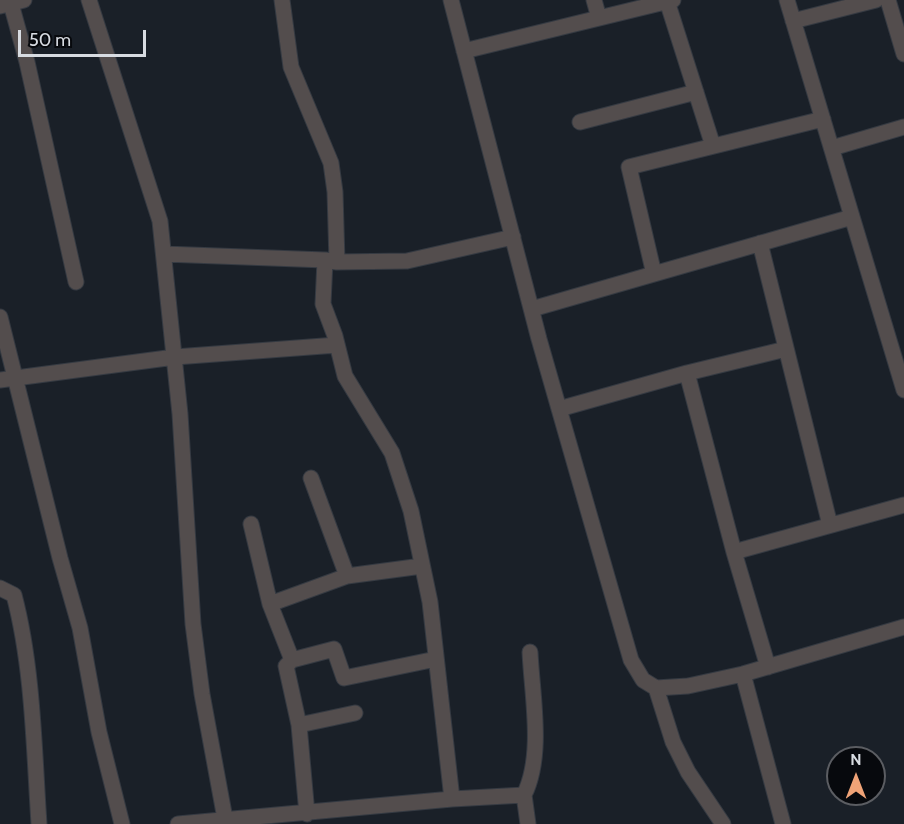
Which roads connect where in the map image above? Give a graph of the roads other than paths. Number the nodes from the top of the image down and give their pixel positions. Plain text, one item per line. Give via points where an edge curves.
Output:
1 (89, 0) edge
2 (282, 0) edge
3 (451, 0) edge
4 (594, 0) edge
5 (787, 0) edge
6 (876, 0) edge
7 (888, 0) edge
8 (670, 1) edge
9 (12, 3) edge
10 (599, 18) junction
11 (793, 21) junction
12 (464, 51) junction
13 (904, 54) edge
14 (696, 92) junction
15 (823, 118) junction
16 (580, 122) dead end
17 (904, 127) edge
18 (713, 146) junction
19 (832, 148) junction
20 (852, 217) junction
21 (513, 237) junction
22 (760, 243) junction
23 (164, 254) junction
24 (331, 261) junction
25 (654, 274) junction
26 (76, 282) dead end
27 (531, 309) junction
28 (0, 317) edge
29 (337, 345) junction
30 (786, 349) junction
31 (175, 357) junction
32 (687, 373) junction
33 (16, 377) junction
34 (0, 380) edge
35 (904, 390) edge
36 (560, 409) junction
37 (311, 478) dead end
38 (904, 505) edge
39 (251, 524) dead end
40 (830, 525) junction
41 (734, 552) junction
42 (422, 566) junction
43 (347, 576) junction
44 (0, 588) edge
45 (270, 604) junction
46 (904, 627) edge
47 (530, 652) dead end
48 (436, 659) junction
49 (292, 660) junction
50 (768, 667) junction
51 (743, 674) junction
52 (656, 688) junction
53 (355, 713) dead end
54 (298, 725) junction
55 (524, 795) junction
56 (452, 799) junction
57 (307, 814) junction
58 (225, 821) edge
59 (39, 824) edge
60 (122, 824) edge
61 (178, 824) edge
62 (528, 824) edge
63 (723, 824) edge
64 (783, 824) edge

1 - 23 street via 160,221
2 - 24 street via 291,67 331,163 336,192
3 - 12 street
4 - 10 street
5 - 11 street
6 - 11 street
7 - 13 street
8 - 10 street
8 - 14 street
9 - 26 street
10 - 12 street
11 - 15 street
12 - 21 street
14 - 16 street
14 - 18 street
15 - 18 street
15 - 19 street
17 - 19 street
18 - 25 street via 629,167
19 - 20 street
20 - 22 street
20 - 35 street
21 - 24 street via 407,261
21 - 27 street
22 - 25 street
22 - 30 street
23 - 24 street
23 - 31 street
24 - 29 street via 323,304
25 - 27 street
27 - 36 street
28 - 33 street
29 - 31 street
29 - 42 street via 345,376 392,453 411,511
30 - 32 street
30 - 40 street
31 - 33 street
31 - 58 street via 193,624
32 - 36 street
32 - 41 street
33 - 34 street
33 - 60 street via 80,628 99,732
36 - 52 street via 631,660 643,680
37 - 43 street
38 - 40 street
39 - 45 street
40 - 41 street
41 - 50 street
42 - 43 street
42 - 48 street
43 - 45 street
44 - 59 street via 14,595 20,620
45 - 49 street
46 - 50 street
47 - 55 street via 535,741 532,773
48 - 49 street via 344,678 334,648
48 - 56 street
49 - 54 street via 286,666
50 - 51 street
51 - 52 street via 688,686
51 - 64 street
52 - 63 street via 673,742
53 - 54 street
54 - 57 street
55 - 56 street
55 - 62 street
56 - 57 street
57 - 58 street
58 - 61 street

